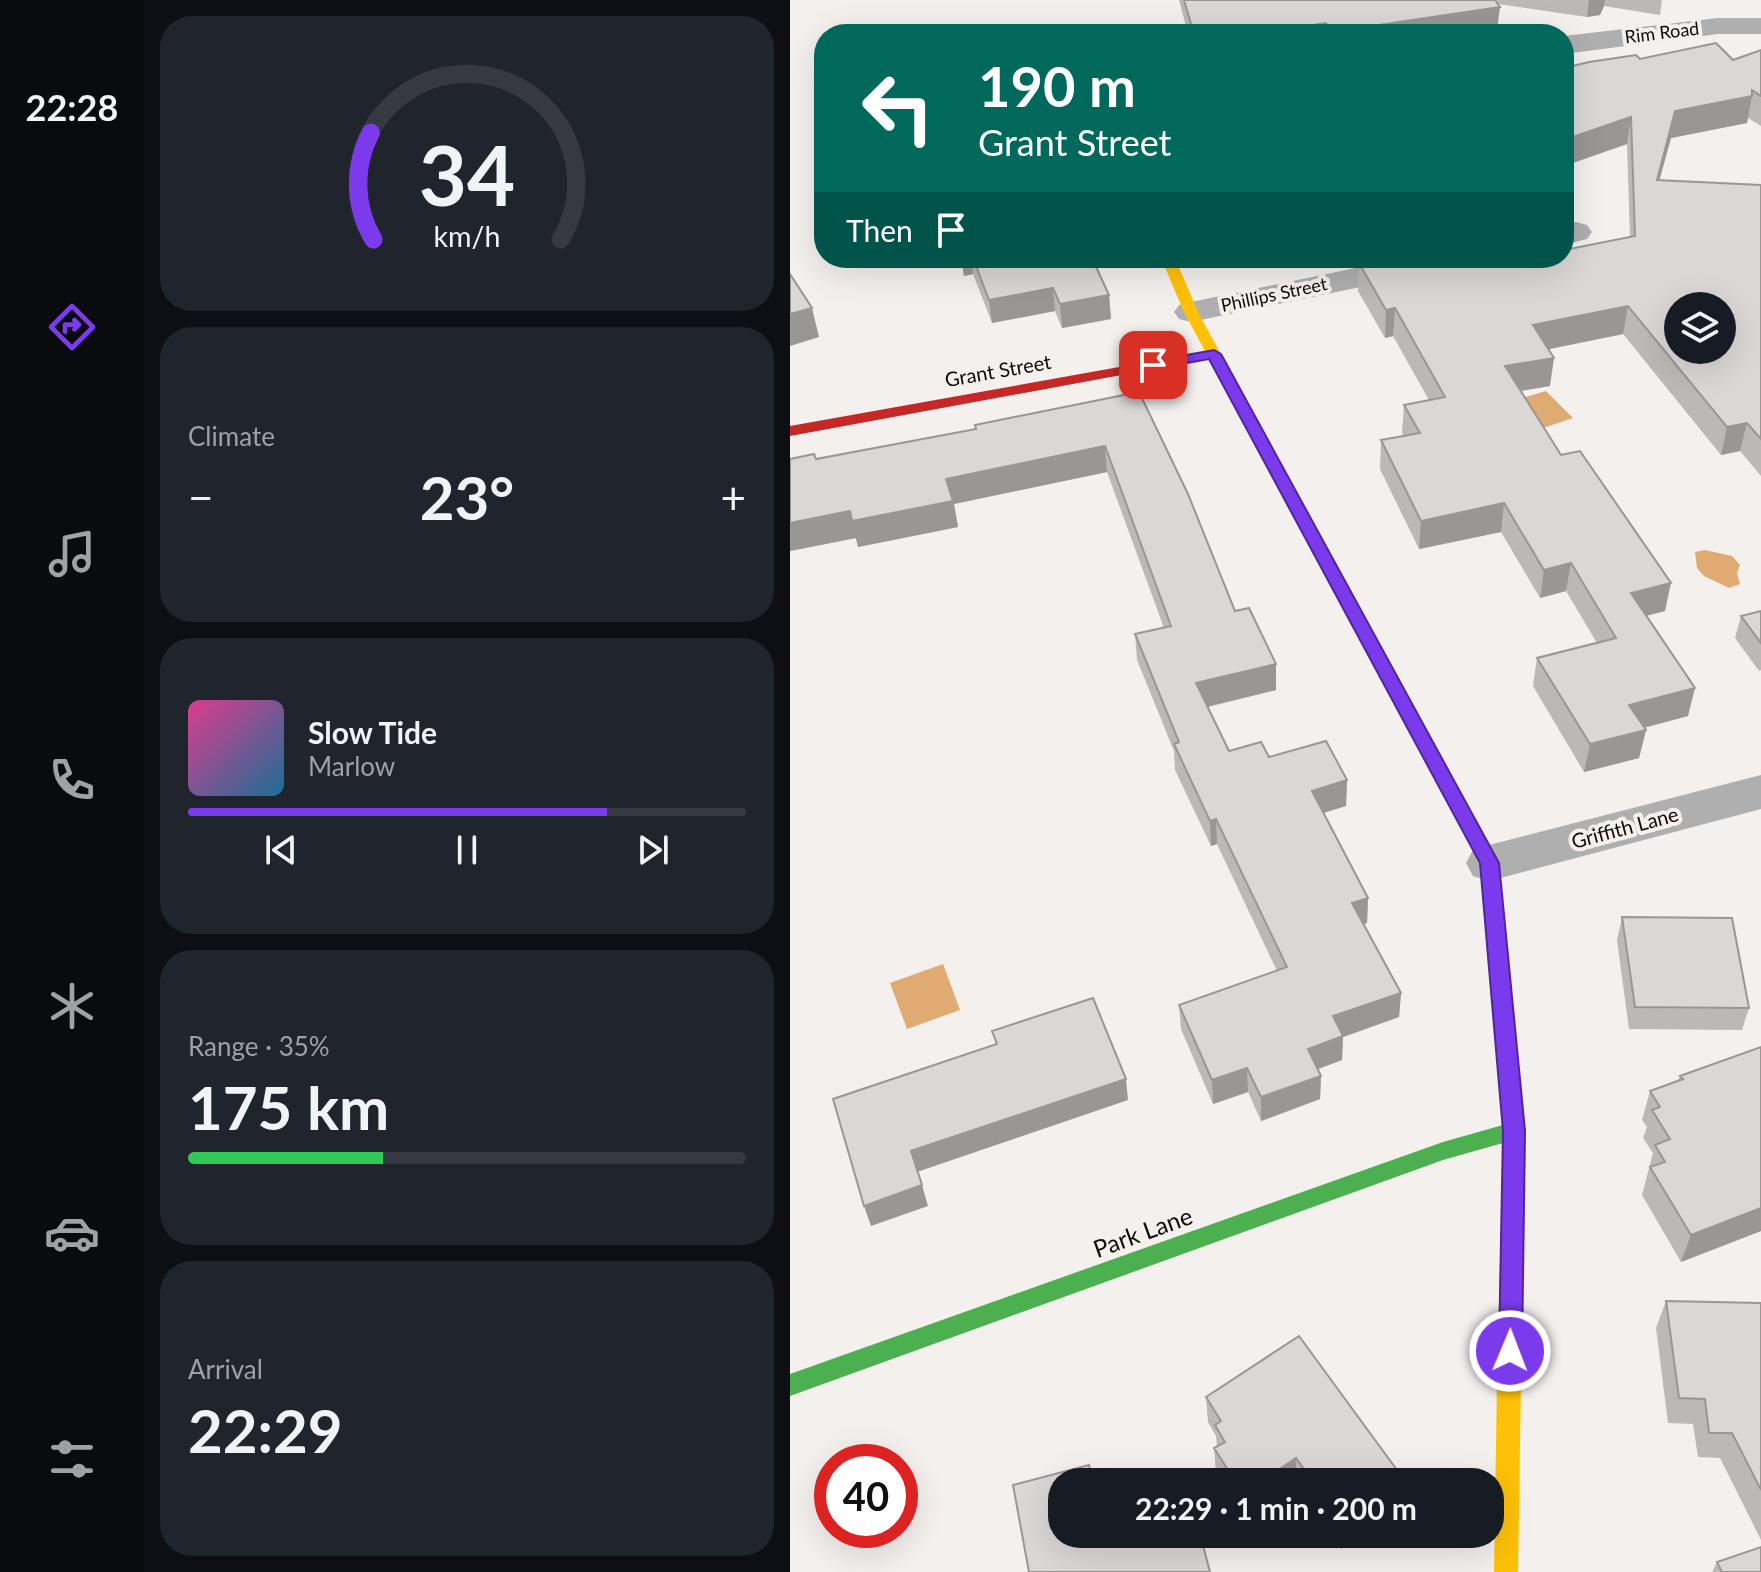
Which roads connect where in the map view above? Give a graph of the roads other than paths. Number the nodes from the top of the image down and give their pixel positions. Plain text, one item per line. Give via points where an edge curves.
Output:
1 (1761, 26) edge
2 (1574, 44) edge
3 (1172, 268) edge
4 (1404, 268) edge
5 (1191, 312) junction
6 (1214, 354) junction
7 (790, 431) edge
8 (1761, 792) edge
9 (1489, 863) junction
10 (1514, 1131) junction
11 (790, 1385) edge
12 (1506, 1572) edge

1 - 2 street, Rim Road via 1718,26
3 - 5 street
4 - 5 street, Phillips Street
5 - 6 street
6 - 7 street, Grant Street
6 - 9 street
8 - 9 street, Griffith Lane
9 - 10 street
10 - 11 street, Park Lane via 1443,1151
10 - 12 street

